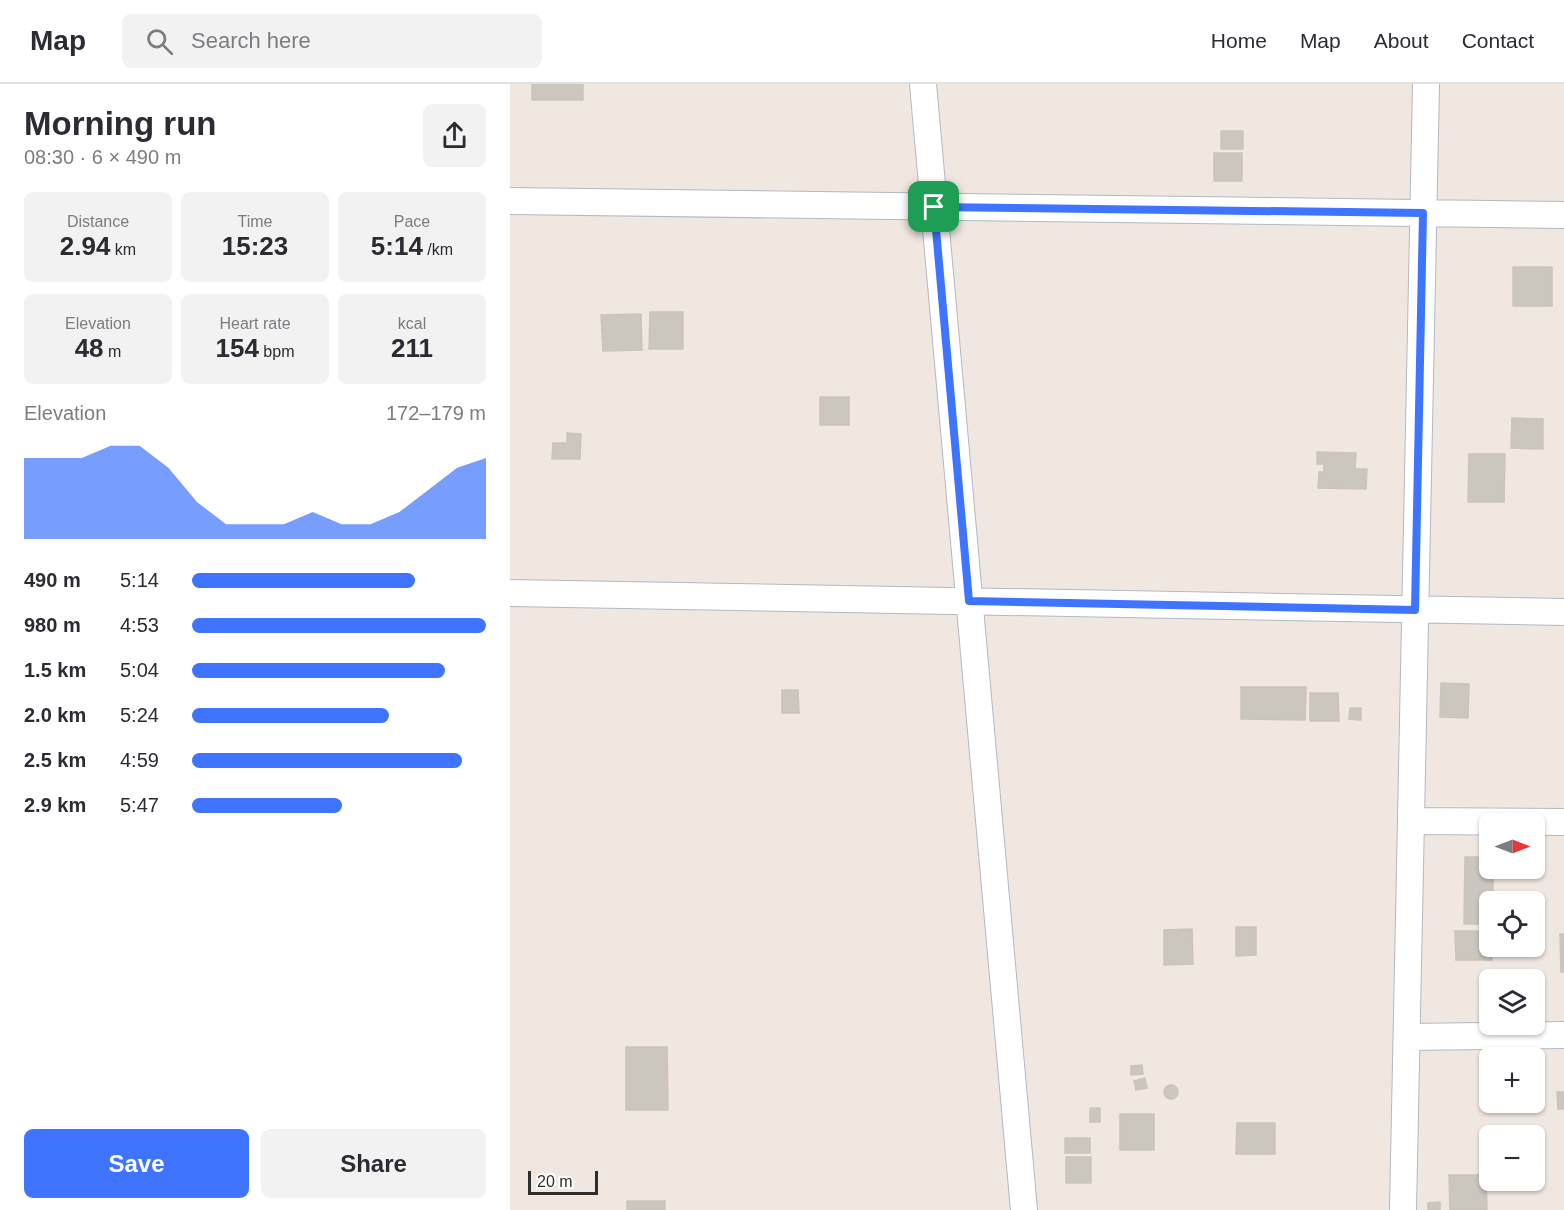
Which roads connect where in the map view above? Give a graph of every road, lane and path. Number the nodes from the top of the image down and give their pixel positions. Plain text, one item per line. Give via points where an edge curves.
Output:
1 (923, 84) edge
2 (1426, 84) edge
3 (510, 201) edge
4 (934, 207) junction
5 (1423, 213) junction
6 (1564, 215) edge
7 (510, 593) edge
8 (969, 601) junction
9 (1415, 610) junction
10 (1564, 612) edge
11 (1411, 821) junction
12 (1564, 822) edge
13 (1564, 1035) edge
14 (1407, 1037) junction
15 (1024, 1210) edge
16 (1403, 1210) edge

1 - 4 street
2 - 5 street
3 - 4 street
4 - 5 street
4 - 8 street
5 - 6 street
5 - 9 street
7 - 8 street
8 - 9 street
8 - 15 street
9 - 10 street
9 - 11 street
11 - 12 street
11 - 14 street
13 - 14 street
14 - 16 street

